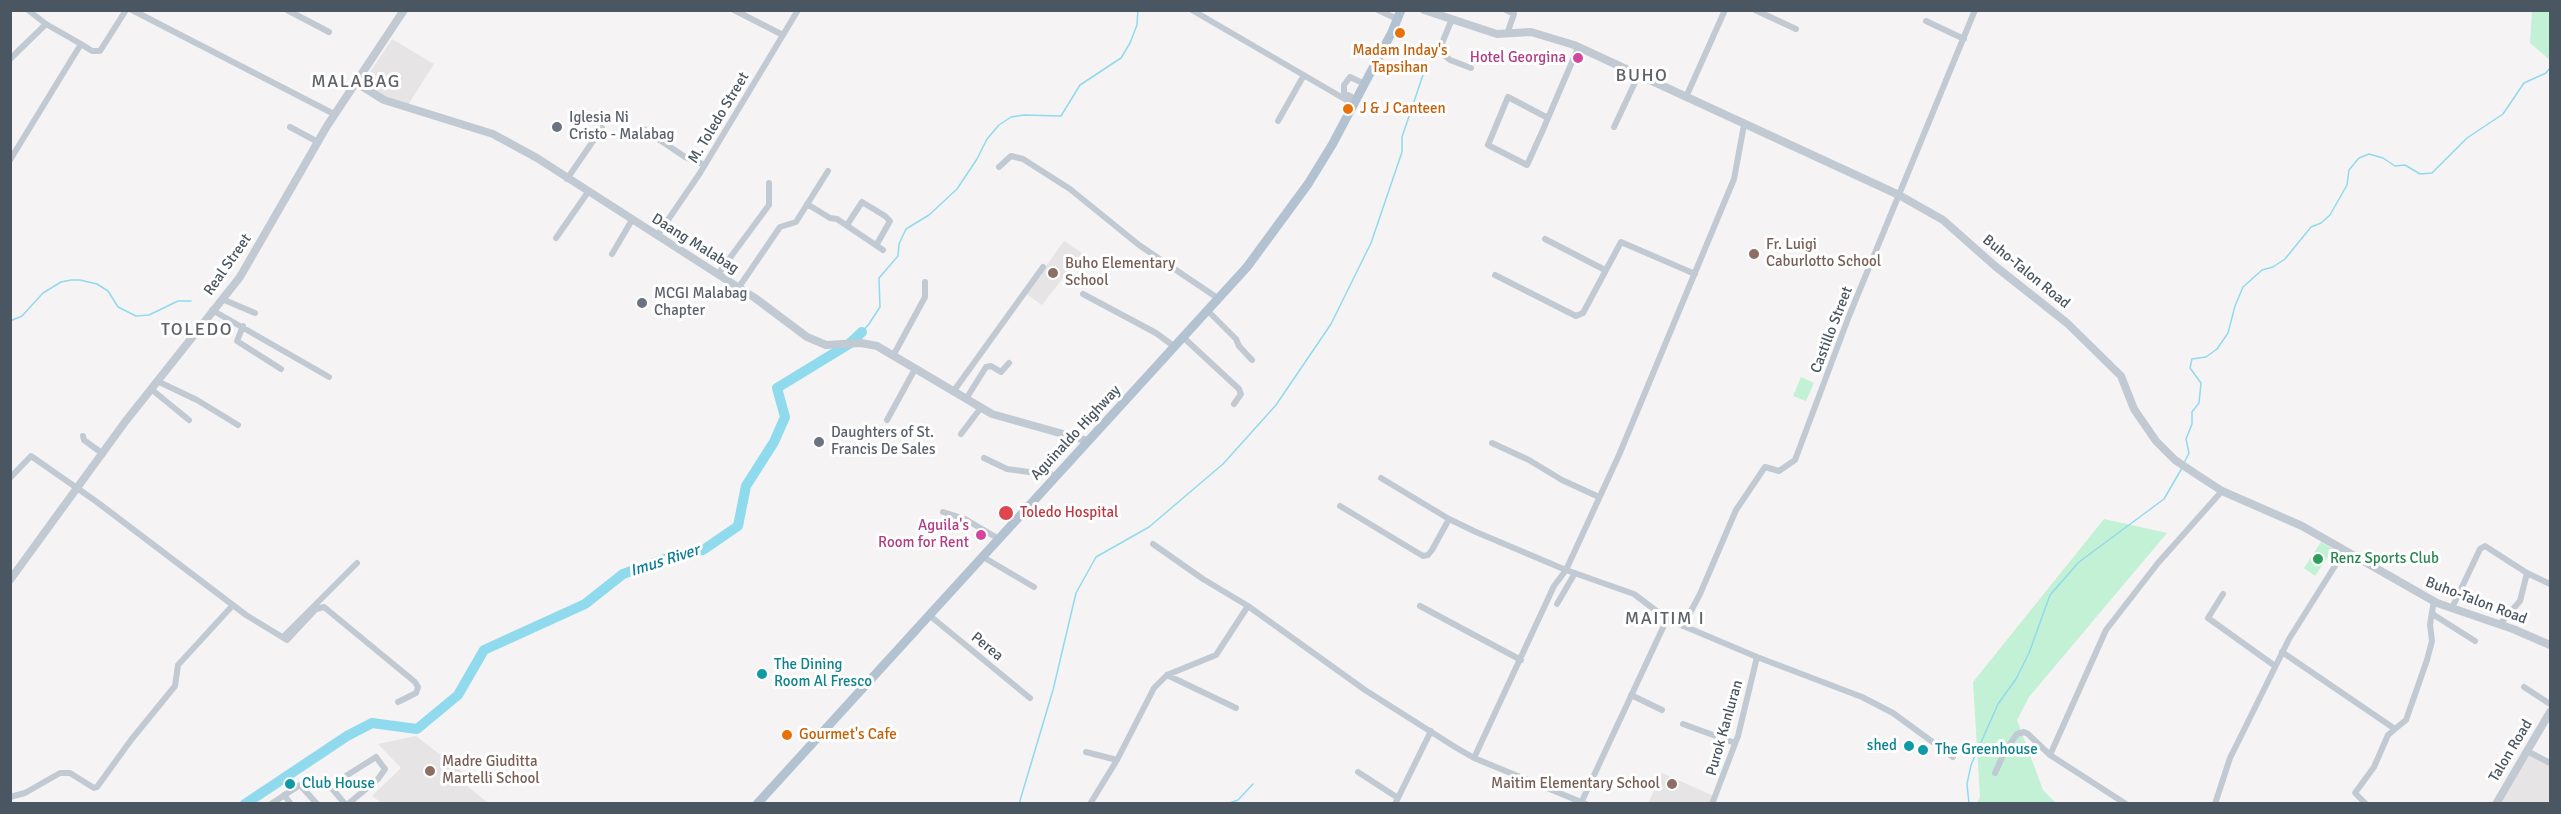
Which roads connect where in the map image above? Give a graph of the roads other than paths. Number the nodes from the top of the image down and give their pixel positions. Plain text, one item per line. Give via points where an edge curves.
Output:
1 (28, 10) edge
2 (126, 10) edge
3 (132, 10) edge
4 (287, 10) edge
5 (404, 10) edge
6 (734, 10) edge
7 (798, 10) edge
8 (1192, 10) edge
9 (1378, 10) edge
10 (1424, 10) edge
11 (1506, 10) edge
12 (1519, 10) edge
13 (1725, 10) edge
14 (1755, 10) edge
15 (1975, 10) edge
16 (1396, 13) edge
17 (1765, 13) edge
18 (1513, 17) junction
19 (1452, 19) junction
20 (1926, 21) dead end
21 (46, 24) junction
22 (1796, 28) dead end
23 (329, 32) dead end
24 (1507, 34) junction
25 (783, 35) junction
26 (1964, 39) junction
27 (81, 44) junction
28 (1578, 48) junction
29 (10, 59) edge
30 (1471, 68) dead end
31 (1639, 74) junction
32 (1304, 75) junction
33 (356, 82) junction
34 (1365, 84) junction
35 (1686, 97) junction
36 (1356, 103) junction
37 (334, 114) junction
38 (1548, 118) junction
39 (1278, 122) dead end
40 (1744, 124) junction
41 (290, 127) dead end
42 (1614, 127) dead end
43 (602, 128) dead end
44 (642, 128) dead end
45 (318, 142) junction
46 (10, 160) edge
47 (705, 165) junction
48 (999, 167) dead end
49 (828, 171) dead end
50 (567, 179) junction
51 (769, 183) dead end
52 (588, 192) junction
53 (1899, 195) junction
54 (807, 204) junction
55 (632, 220) junction
56 (847, 225) junction
57 (657, 236) junction
58 (556, 238) dead end
59 (1545, 239) dead end
60 (612, 254) dead end
61 (1043, 267) dead end
62 (1605, 270) junction
63 (718, 274) junction
64 (1695, 274) junction
65 (1495, 275) dead end
66 (926, 282) dead end
67 (738, 287) junction
68 (1083, 294) dead end
69 (222, 299) junction
70 (1219, 299) junction
71 (212, 310) junction
72 (1208, 311) junction
73 (255, 313) dead end
74 (243, 326) junction
75 (1184, 338) junction
76 (1175, 347) junction
77 (893, 356) junction
78 (1252, 360) dead end
79 (1009, 363) dead end
80 (281, 369) dead end
81 (915, 369) junction
82 (329, 377) dead end
83 (157, 381) junction
84 (151, 389) junction
85 (953, 392) junction
86 (966, 399) junction
87 (1234, 404) dead end
88 (980, 408) junction
89 (189, 420) dead end
90 (887, 420) dead end
91 (238, 425) dead end
92 (961, 434) dead end
93 (83, 436) dead end
94 (1088, 441) junction
95 (1492, 443) dead end
96 (103, 454) junction
97 (984, 458) dead end
98 (1056, 477) junction
99 (10, 478) edge
100 (1381, 478) dead end
101 (78, 490) junction
102 (2222, 491) junction
103 (1599, 496) junction
104 (1340, 506) dead end
105 (943, 512) dead end
106 (1449, 519) junction
107 (999, 539) junction
108 (1153, 544) dead end
109 (2345, 550) junction
110 (983, 556) junction
111 (357, 563) dead end
112 (1566, 570) junction
113 (1575, 573) junction
114 (2527, 573) junction
115 (11, 579) edge
116 (2550, 584) edge
117 (1034, 587) dead end
118 (2223, 594) dead end
119 (2434, 601) junction
120 (1557, 604) dead end
121 (233, 606) junction
122 (1248, 606) junction
123 (1419, 606) dead end
124 (2452, 608) junction
125 (2432, 612) junction
126 (929, 615) junction
127 (1667, 619) junction
128 (2500, 624) junction
129 (1683, 626) junction
130 (283, 638) junction
131 (2475, 641) dead end
132 (2550, 645) edge
133 (2282, 652) junction
134 (1757, 657) junction
135 (1521, 660) junction
136 (2275, 666) junction
137 (1167, 675) junction
138 (2524, 687) dead end
139 (1631, 695) junction
140 (1030, 698) dead end
141 (398, 702) dead end
142 (2550, 705) edge
143 (1236, 708) dead end
144 (1662, 710) dead end
145 (2550, 712) edge
146 (1683, 724) dead end
147 (2395, 729) junction
148 (1431, 731) junction
149 (1735, 743) junction
150 (2527, 751) junction
151 (1086, 752) dead end
152 (2050, 755) junction
153 (1953, 757) dead end
154 (1474, 759) junction
155 (1117, 760) junction
156 (2550, 763) edge
157 (1358, 772) dead end
158 (1995, 773) dead end
159 (284, 795) junction
160 (10, 796) edge
161 (1396, 801) edge
162 (1583, 803) edge
163 (271, 804) edge
164 (291, 804) edge
165 (317, 804) edge
166 (346, 804) edge
167 (757, 804) edge
168 (1090, 804) edge
169 (1712, 804) edge
170 (2126, 804) edge
171 (2215, 804) edge
172 (2366, 804) edge
173 (2496, 804) edge

1 - 21 street
2 - 27 street via 100,51
3 - 37 street
4 - 23 street
5 - 33 street, Real Street
6 - 25 street
7 - 25 street, M. Toledo Street
8 - 32 street
9 - 16 street
10 - 19 street, Buho-Talon Road
11 - 18 street
12 - 18 street
13 - 35 street
14 - 17 street
15 - 26 street, Castillo Street
16 - 34 main road, Aguinaldo Highway
17 - 22 street
18 - 24 street
19 - 24 street, Buho-Talon Road via 1483,31
19 - 30 street via 1441,52
20 - 26 street
21 - 27 street
21 - 29 street
24 - 28 street, Buho-Talon Road via 1531,32
25 - 47 street, M. Toledo Street
26 - 53 street, Castillo Street
27 - 46 street
28 - 31 street, Buho-Talon Road
28 - 38 street
31 - 35 street, Buho-Talon Road
31 - 42 street
32 - 36 street
32 - 39 street
33 - 37 street, Real Street
33 - 50 street, Daang Malabag via 384,100 493,134
34 - 36 main road, Aguinaldo Highway
34 - 36 street via 1350,77 1344,85 1344,93
35 - 40 street, Buho-Talon Road
36 - 70 main road, Aguinaldo Highway via 1308,184
37 - 45 street, Real Street
38 - 38 street via 1527,165 1488,145 1508,97
40 - 53 street, Buho-Talon Road
40 - 64 street via 1734,179
41 - 45 street
43 - 50 street
44 - 47 street via 685,157
45 - 69 street, Real Street via 252,258
47 - 57 street, M. Toledo Street
48 - 70 street via 1011,156 1023,159 1070,189 1152,255
49 - 54 street
50 - 52 street, Daang Malabag
51 - 63 street via 769,205
52 - 55 street, Daang Malabag
52 - 58 street
53 - 102 street, Buho-Talon Road via 1943,220 2067,323 2121,376 2142,424 2175,460
53 - 129 street, Castillo Street via 1795,460 1779,471 1765,467 1736,510
54 - 56 street
54 - 67 street via 796,222 780,227
55 - 57 street, Daang Malabag
55 - 60 street
56 - 56 street via 880,247 890,219 862,202
57 - 63 street, Daang Malabag
59 - 62 street
61 - 85 street
62 - 64 street via 1622,242
62 - 65 street via 1582,313 1576,316
63 - 67 street, Daang Malabag
64 - 103 street
66 - 77 street via 925,297
67 - 77 street, Daang Malabag via 807,337 826,345 877,346
68 - 76 street
69 - 71 street, Real Street
69 - 73 street
70 - 72 main road, Aguinaldo Highway
71 - 74 street
71 - 83 street, Real Street
72 - 75 main road, Aguinaldo Highway
72 - 78 street
74 - 80 street via 238,342
74 - 82 street
75 - 76 main road, Aguinaldo Highway
75 - 87 street via 1239,389 1241,394
76 - 94 main road, Aguinaldo Highway
77 - 81 street, Daang Malabag
79 - 86 street via 1001,372 991,366 986,368
81 - 85 street, Daang Malabag
81 - 90 street
83 - 84 street, Real Street
83 - 91 street
84 - 89 street
84 - 96 street, Real Street
85 - 86 street, Daang Malabag
86 - 88 street, Daang Malabag
88 - 92 street
88 - 94 street, Daang Malabag via 1005,419
93 - 96 street
94 - 98 main road, Aguinaldo Highway
95 - 103 street
96 - 101 street, Real Street
97 - 98 street via 1013,471 1041,468
98 - 107 main road, Aguinaldo Highway
99 - 101 street via 31,456
100 - 106 street
101 - 115 street, Real Street
101 - 121 street
102 - 109 street, Buho-Talon Road via 2302,526
102 - 152 street via 2158,563 2106,630
103 - 112 street
104 - 106 street via 1424,556 1432,550
105 - 107 street via 965,519
106 - 112 street
107 - 110 main road, Aguinaldo Highway
108 - 122 street
109 - 119 street, Buho-Talon Road
109 - 133 street
110 - 117 street
110 - 126 main road, Aguinaldo Highway
111 - 130 street
112 - 113 street
112 - 135 street via 1554,586
113 - 120 street
113 - 127 street via 1634,594
114 - 116 street
114 - 124 street via 2481,547
114 - 128 street via 2520,602
118 - 136 street via 2208,618
119 - 124 street, Buho-Talon Road
119 - 125 street
121 - 130 street
121 - 160 street via 178,665 175,686 97,787 70,773 60,773 25,793
122 - 137 street via 1216,655
122 - 148 street via 1326,663
123 - 135 street
124 - 128 street, Buho-Talon Road
125 - 131 street
125 - 147 street via 2432,641 2427,660 2406,720
126 - 140 street, Perea
126 - 167 main road, Aguinaldo Highway
127 - 129 street
127 - 139 street
128 - 132 street, Buho-Talon Road
129 - 134 street
130 - 141 street via 287,640 316,609 324,608 418,687 416,693
133 - 136 street
133 - 147 street
134 - 149 street, Purok Kanluran
134 - 153 street via 1862,697 1893,713
135 - 154 street
136 - 171 street via 2230,758
137 - 143 street
137 - 155 street via 1150,694
138 - 142 street
139 - 144 street
139 - 162 street
145 - 150 street, Talon Road
146 - 149 street
147 - 172 street via 2355,792
148 - 154 street
148 - 161 street
149 - 169 street, Purok Kanluran
150 - 156 street
150 - 173 street, Talon Road
151 - 155 street
152 - 158 street via 2028,734 2017,734
152 - 170 street
154 - 162 street
155 - 168 street
157 - 161 street
159 - 163 street
159 - 164 street
159 - 165 street via 300,785
166 - 166 street via 330,786 376,757 385,769

